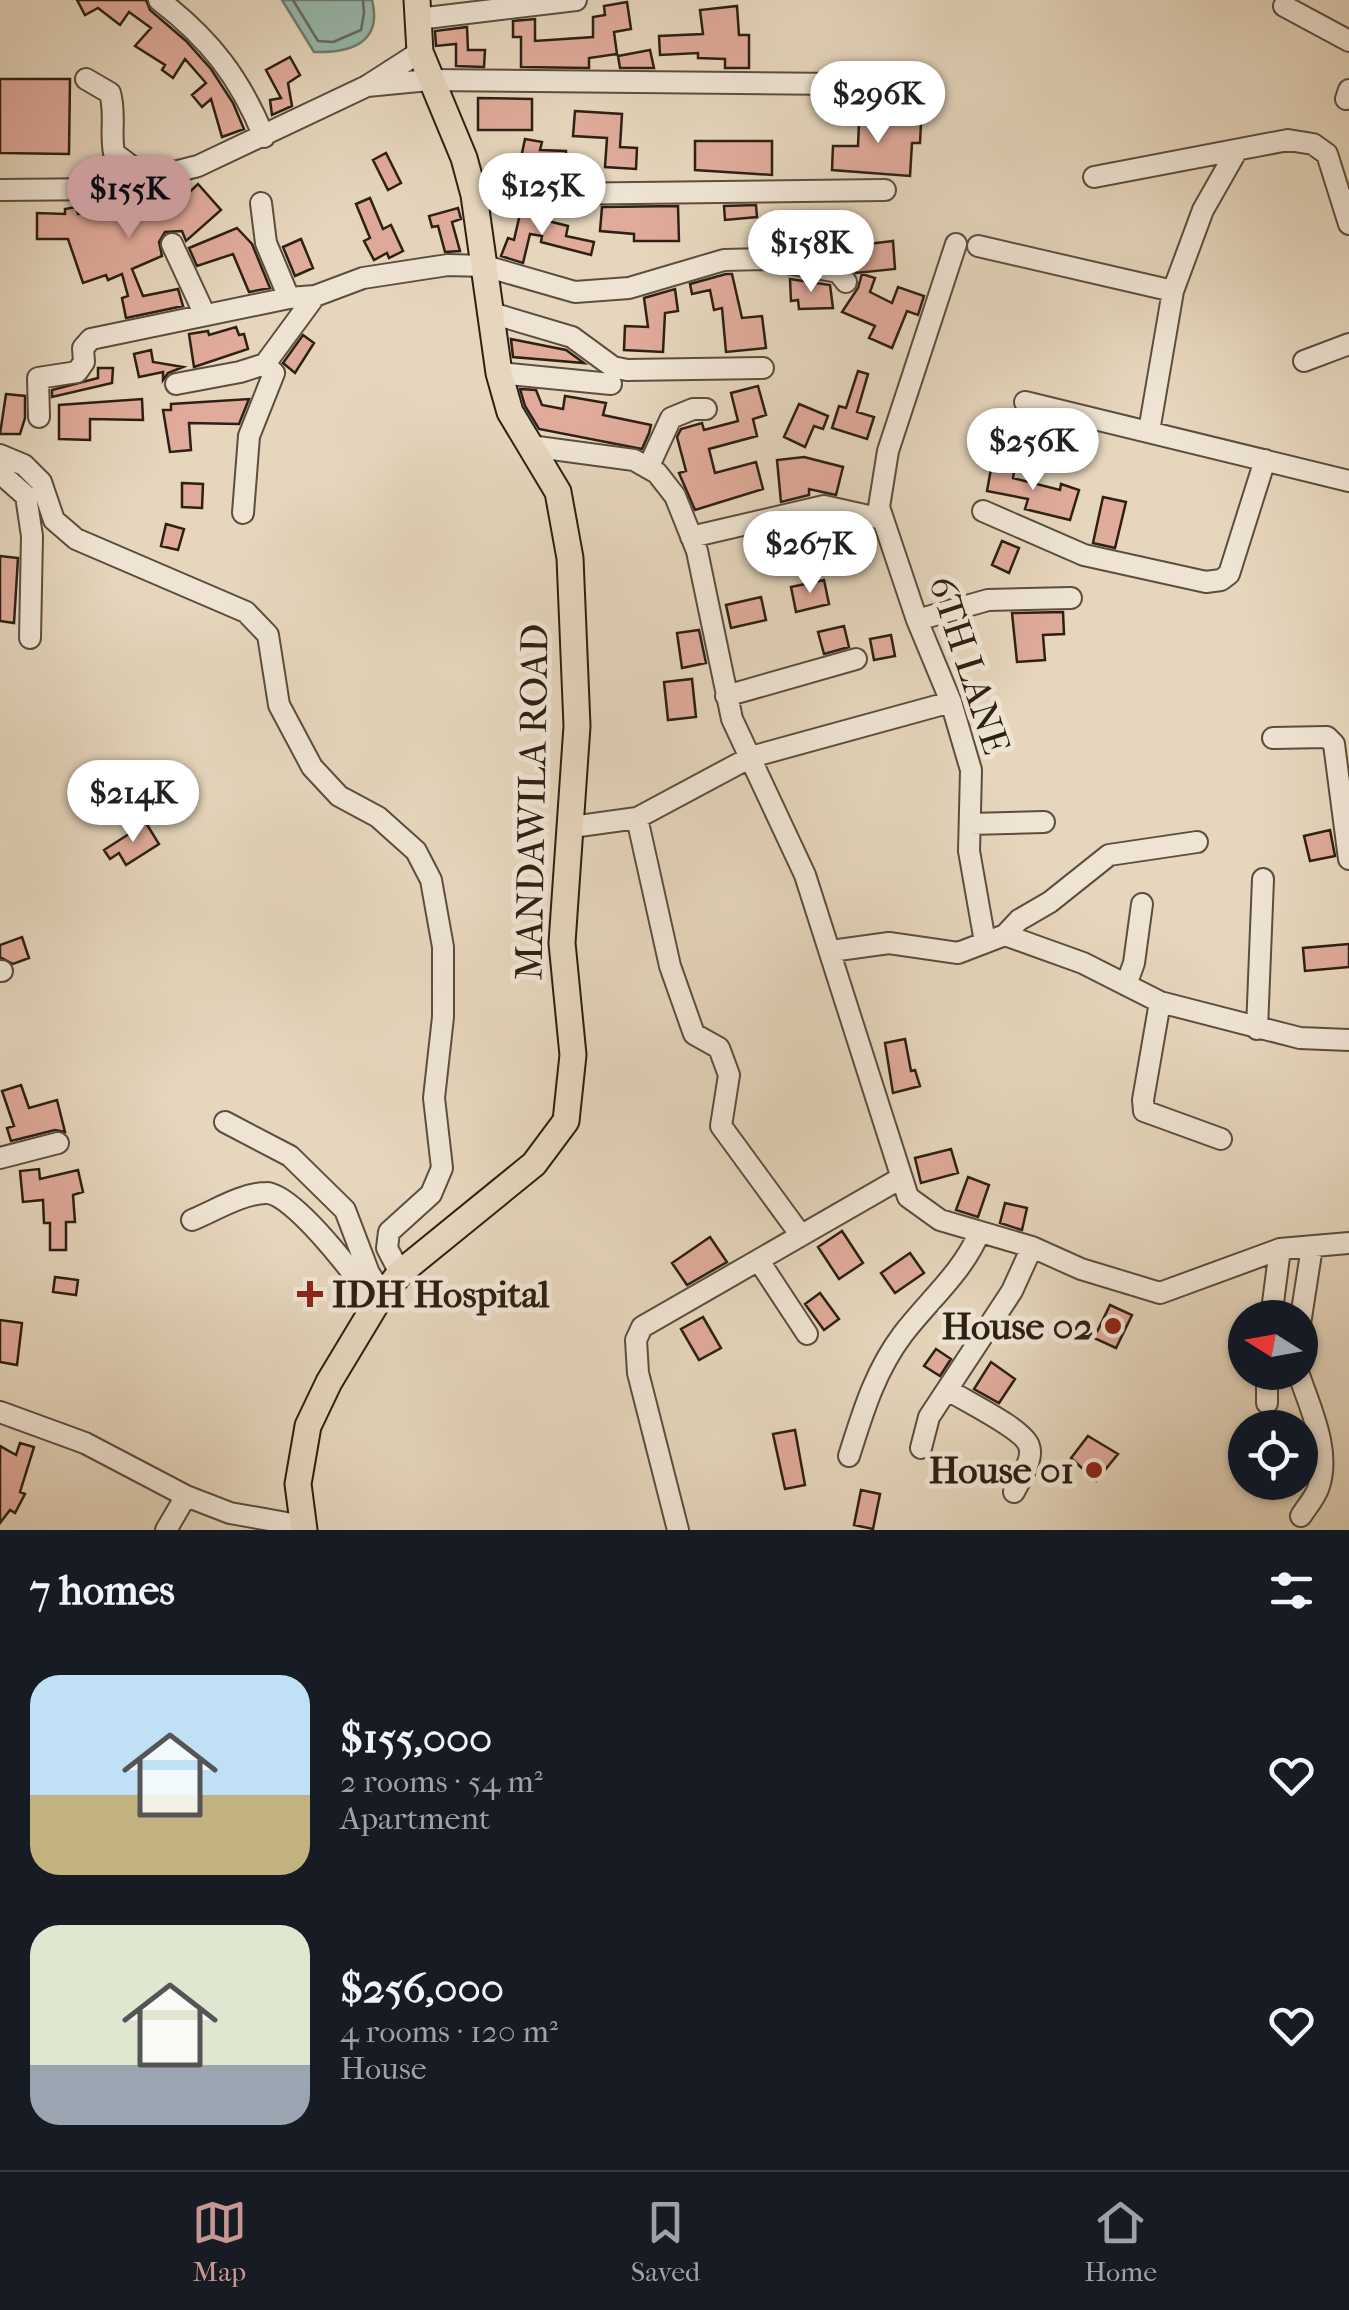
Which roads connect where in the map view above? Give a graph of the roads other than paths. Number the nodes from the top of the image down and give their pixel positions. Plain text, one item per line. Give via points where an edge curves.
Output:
1 (159, 0) edge
2 (576, 0) edge
3 (1284, 6) dead end
4 (417, 10) edge
5 (1349, 42) edge
6 (420, 52) junction
7 (86, 79) dead end
8 (430, 80) junction
9 (841, 84) dead end
10 (367, 86) junction
11 (264, 137) junction
12 (1236, 152) junction
13 (1094, 177) dead end
14 (148, 179) junction
15 (0, 190) edge
16 (885, 190) dead end
17 (474, 194) junction
18 (260, 203) dead end
19 (1349, 224) edge
20 (172, 244) dead end
21 (956, 244) dead end
22 (978, 246) dead end
23 (486, 266) junction
24 (846, 282) dead end
25 (1173, 291) junction
26 (314, 296) junction
27 (289, 298) junction
28 (488, 312) junction
29 (206, 316) junction
30 (1349, 344) edge
31 (1304, 361) dead end
32 (266, 364) junction
33 (764, 368) dead end
34 (499, 373) junction
35 (176, 384) dead end
36 (611, 384) dead end
37 (1025, 402) dead end
38 (706, 408) dead end
39 (39, 417) dead end
40 (1149, 431) junction
41 (530, 446) junction
42 (0, 455) edge
43 (1265, 460) junction
44 (648, 468) junction
45 (0, 473) edge
46 (1349, 480) edge
47 (984, 511) dead end
48 (243, 512) dead end
49 (882, 519) junction
50 (692, 537) junction
51 (1070, 598) dead end
52 (918, 620) junction
53 (30, 638) dead end
54 (856, 659) dead end
55 (726, 696) junction
56 (950, 702) junction
57 (1274, 738) dead end
58 (750, 757) junction
59 (637, 818) junction
60 (1044, 822) dead end
61 (970, 824) junction
62 (572, 828) junction
63 (1197, 842) dead end
64 (1349, 859) edge
65 (1263, 879) dead end
66 (1142, 904) dead end
67 (995, 939) junction
68 (831, 951) junction
69 (1126, 986) junction
70 (1160, 1002) junction
71 (1257, 1029) junction
72 (1349, 1040) edge
73 (225, 1122) dead end
74 (1221, 1139) dead end
75 (58, 1143) dead end
76 (0, 1158) edge
77 (901, 1178) junction
78 (192, 1220) dead end
79 (979, 1233) junction
80 (800, 1234) junction
81 (1349, 1243) edge
82 (1032, 1247) junction
83 (1312, 1248) junction
84 (1280, 1249) junction
85 (760, 1261) junction
86 (400, 1273) junction
87 (379, 1300) junction
88 (1274, 1300) edge
89 (1304, 1300) edge
90 (807, 1334) dead end
91 (948, 1390) junction
92 (1267, 1390) edge
93 (1304, 1390) edge
94 (1267, 1403) dead end
95 (0, 1412) edge
96 (920, 1448) dead end
97 (850, 1456) dead end
98 (1014, 1492) dead end
99 (186, 1496) junction
100 (1301, 1516) dead end
101 (304, 1528) edge
102 (166, 1530) edge
103 (678, 1530) edge

1 - 11 street via 235,76
2 - 4 street
3 - 5 street
4 - 6 main road, MANDAWILA ROAD
6 - 8 main road, MANDAWILA ROAD
6 - 10 street
7 - 14 street via 110,93 114,153
8 - 9 street
8 - 10 street
8 - 17 main road, MANDAWILA ROAD
10 - 11 street
11 - 14 street
12 - 13 street
12 - 19 street via 1288,140 1313,144 1327,154
12 - 25 street via 1203,210
14 - 15 street via 108,189
16 - 17 street
17 - 23 main road, MANDAWILA ROAD
18 - 27 street via 266,243
20 - 29 street
21 - 49 street, 6TH LANE via 888,451
22 - 25 street
23 - 24 street via 576,292 629,288 724,260 830,269
23 - 26 street via 363,278
23 - 28 main road, MANDAWILA ROAD
25 - 40 street
26 - 27 street
26 - 32 street
27 - 29 street
28 - 33 street via 572,337 613,367
28 - 34 main road, MANDAWILA ROAD
29 - 39 street via 91,339 77,372 38,378
30 - 31 street
32 - 35 street
32 - 48 street via 274,373 249,436
34 - 36 street
34 - 41 main road, MANDAWILA ROAD via 510,412
37 - 40 street
38 - 44 street via 671,418
40 - 43 street
41 - 44 street via 634,460
41 - 62 main road, MANDAWILA ROAD via 558,492 570,558 577,726
42 - 86 street via 42,482 54,520 76,540 246,612 268,635 279,705 312,767 339,796 378,817 416,851 431,880 443,946 434,1098 442,1168 431,1194 389,1232 387,1248
43 - 46 street
43 - 47 street via 1230,574 1220,580 1084,556
44 - 50 street via 675,496
45 - 53 street via 26,496
49 - 50 street via 824,506
49 - 52 street, 6TH LANE
50 - 55 street
51 - 52 street via 988,600
52 - 56 street, 6TH LANE
54 - 55 street
55 - 58 street
56 - 58 street
56 - 61 street, 6TH LANE via 971,770
57 - 64 street via 1328,737 1334,744
58 - 59 street
58 - 68 street via 805,875
59 - 62 street
59 - 80 street via 670,966 694,1034 719,1048 729,1075 721,1126
60 - 61 street
61 - 67 street, 6TH LANE via 974,889
62 - 86 main road, MANDAWILA ROAD via 562,943 573,1055 566,1121 534,1164
63 - 67 street via 1109,855
65 - 71 street
66 - 69 street
67 - 68 street via 958,953 889,943
67 - 69 street via 1083,962
68 - 77 street
69 - 70 street
70 - 71 street
70 - 74 street via 1144,1111
71 - 72 street
73 - 87 street via 290,1156 345,1210
75 - 76 street
77 - 79 street via 908,1197 940,1220
77 - 80 street
78 - 87 street via 272,1192 300,1212
79 - 82 street
79 - 97 street via 870,1387
80 - 85 street
81 - 83 street
82 - 84 street via 1160,1293
82 - 91 street via 1012,1291
83 - 84 street
83 - 89 street
84 - 88 street
85 - 90 street
85 - 103 street via 642,1327 636,1340 638,1374
86 - 87 main road, MANDAWILA ROAD
87 - 101 main road, MANDAWILA ROAD via 308,1426 298,1484
91 - 96 street via 929,1417
91 - 98 street via 1030,1446
92 - 94 street
93 - 100 street via 1322,1464 1318,1490
95 - 99 street via 85,1443
99 - 101 street via 230,1514
99 - 102 street

